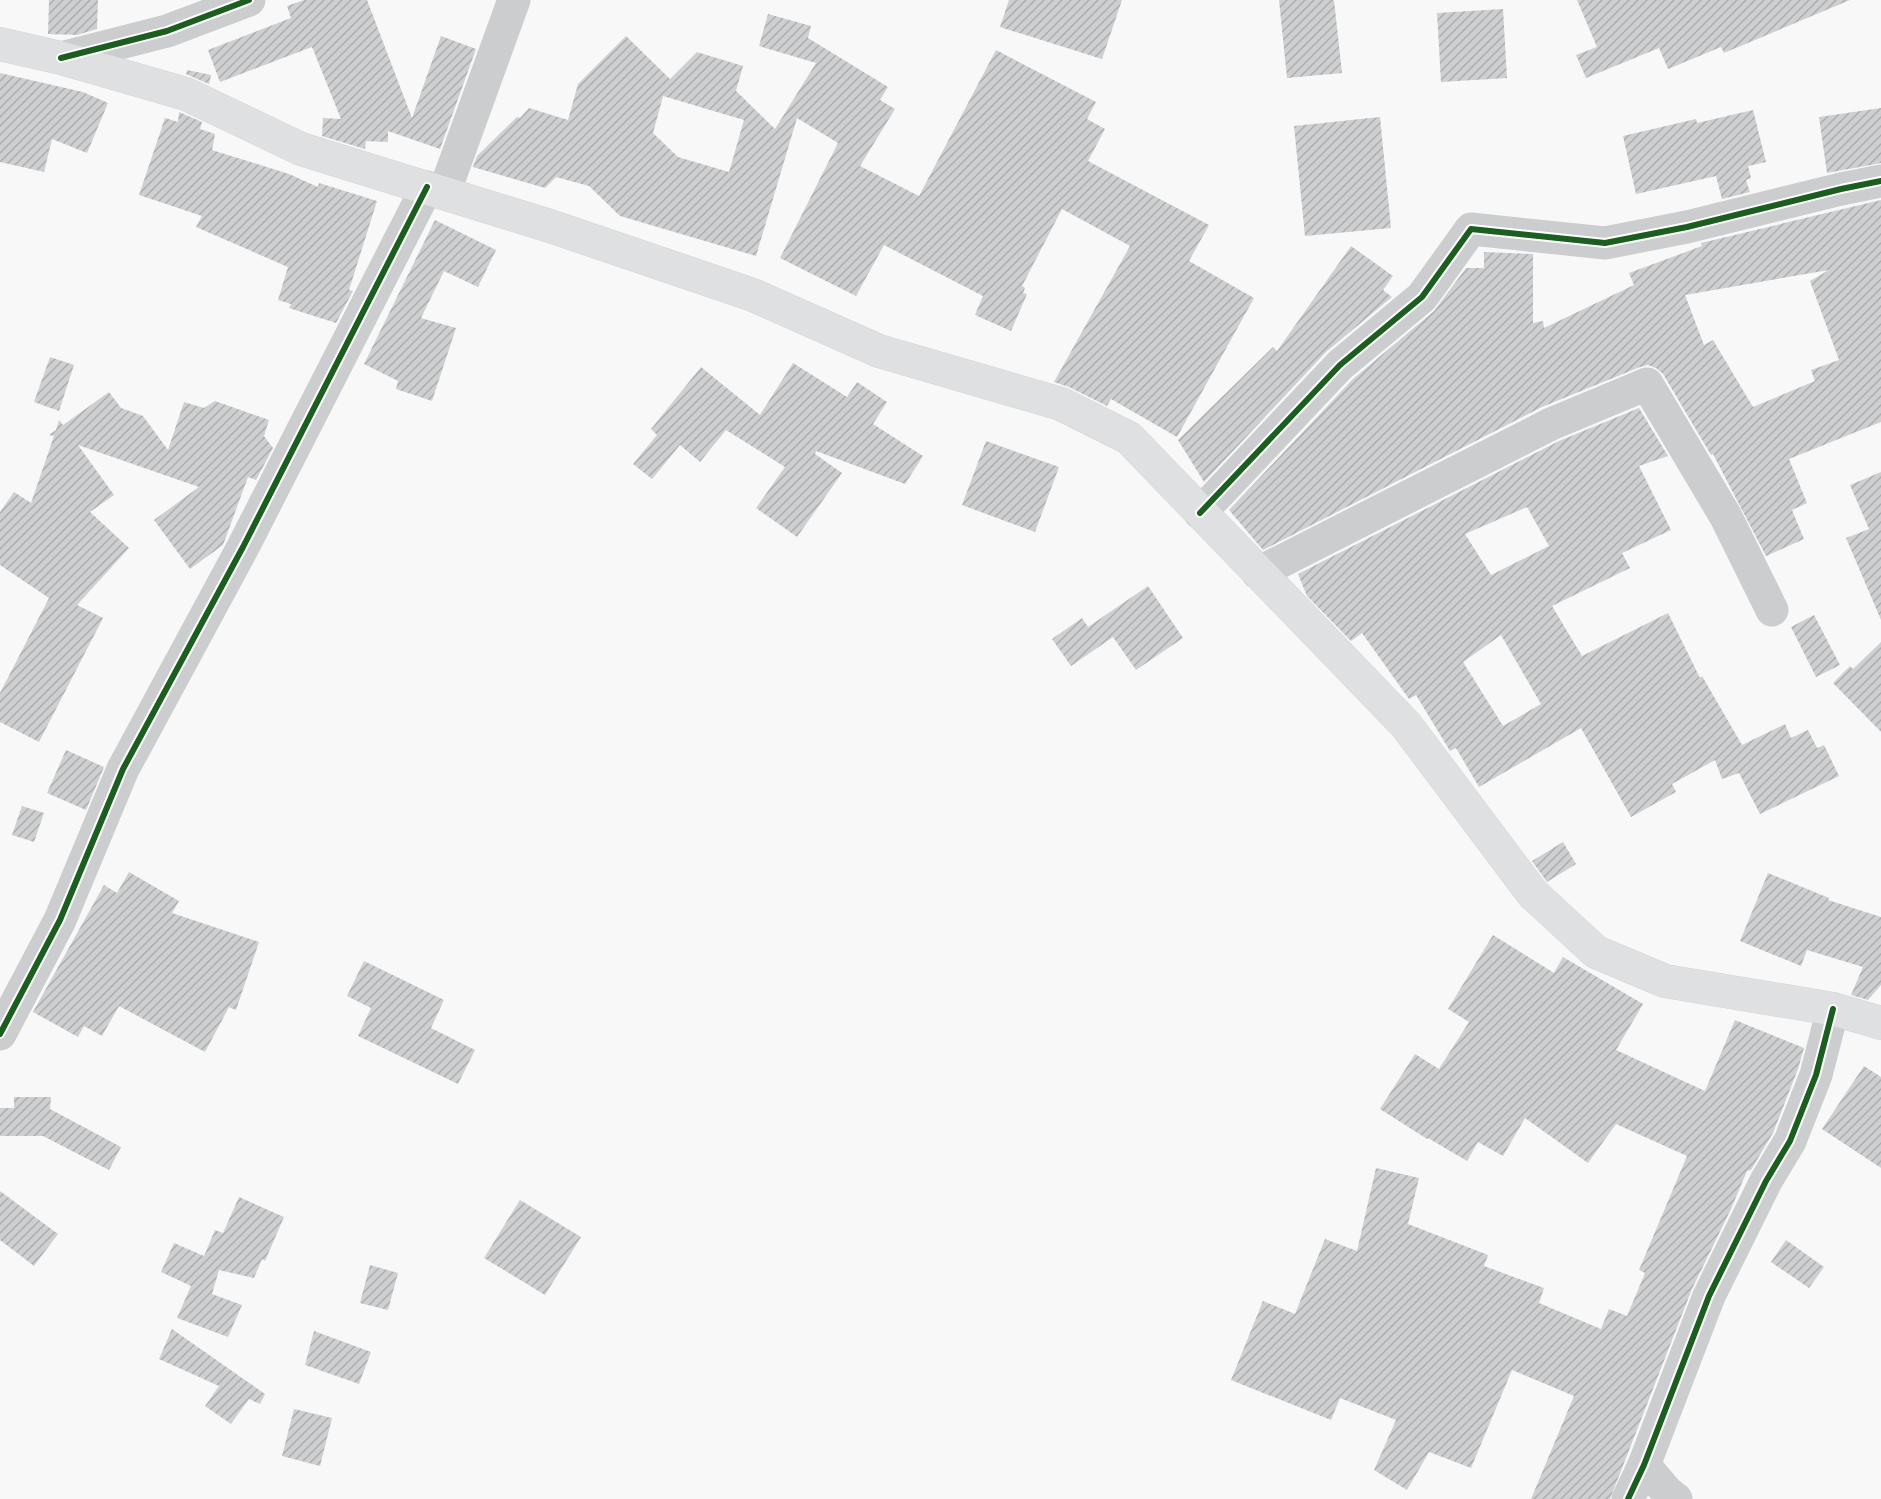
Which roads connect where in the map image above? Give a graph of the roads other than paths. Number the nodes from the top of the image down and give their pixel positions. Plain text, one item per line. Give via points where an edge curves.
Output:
1 (249, 0) edge
2 (514, 0) edge
3 (0, 44) edge
4 (61, 58) junction
5 (1881, 181) edge
6 (436, 190) junction
7 (1200, 513) junction
8 (1258, 573) junction
9 (1772, 610) dead end
10 (1833, 1009) junction
11 (1881, 1023) edge
12 (0, 1034) edge
13 (1644, 1465) junction
14 (1628, 1499) edge
15 (1676, 1499) edge

1 - 4 street via 167,31
2 - 6 street
3 - 4 main road
4 - 6 main road via 186,94 301,149
5 - 7 street via 1605,243 1471,229 1422,297 1340,365
6 - 7 main road via 753,295 879,351 1061,404 1129,438
6 - 12 street via 123,769 60,920
7 - 8 main road
8 - 9 street via 1551,424 1647,384 1726,518
8 - 10 main road via 1406,725 1533,894 1596,952 1665,981
10 - 11 main road
10 - 13 street via 1816,1075 1790,1141 1709,1296
13 - 14 street
13 - 15 street

